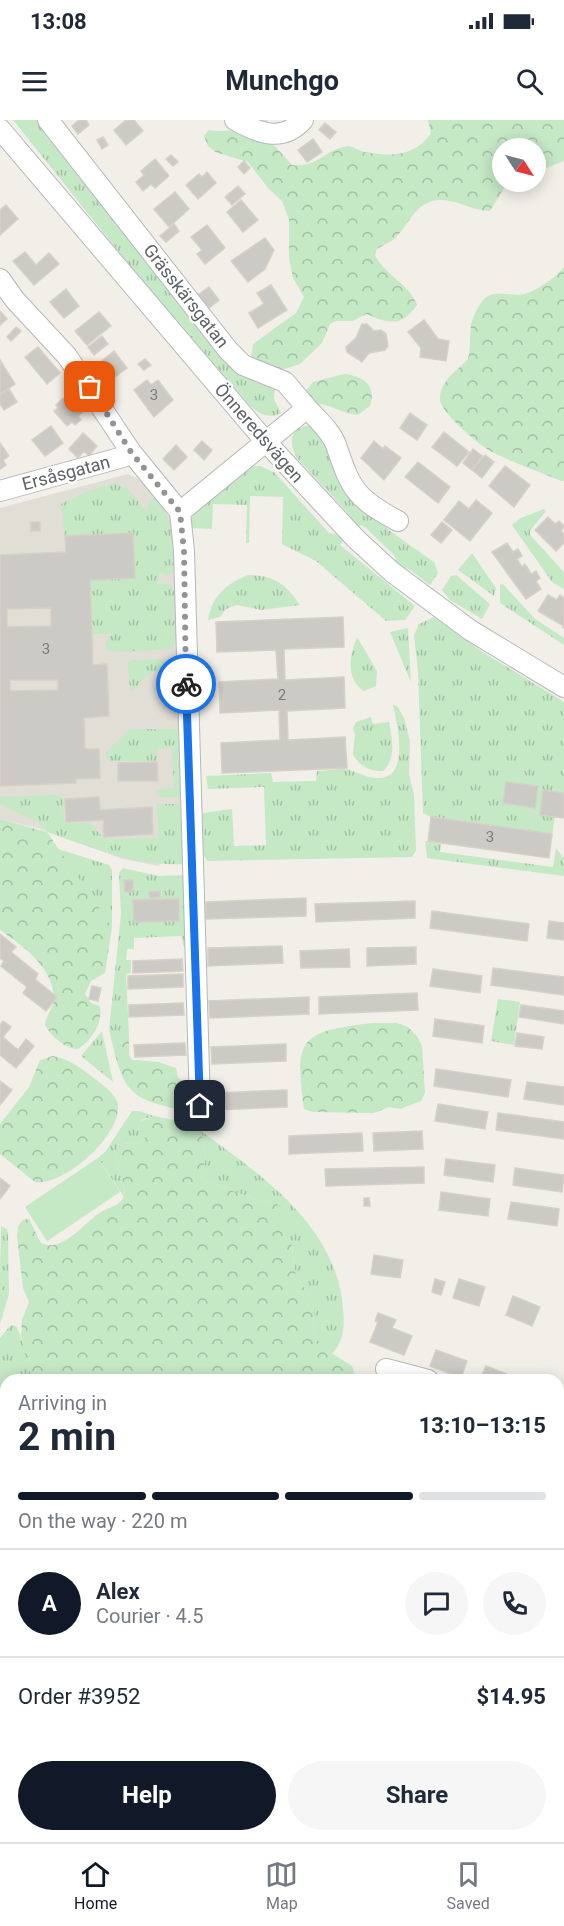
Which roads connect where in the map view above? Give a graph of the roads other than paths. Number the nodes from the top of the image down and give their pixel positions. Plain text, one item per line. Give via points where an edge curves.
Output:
1 (48, 120) edge
2 (235, 120) edge
3 (303, 120) edge
4 (0, 129) edge
5 (0, 279) edge
6 (307, 408) junction
7 (266, 442) junction
8 (131, 452) junction
9 (0, 491) edge
10 (180, 512) junction
11 (398, 522) dead end
12 (564, 687) edge
13 (200, 1106) dead end
14 (386, 1369) dead end
15 (405, 1374) edge

1 - 6 street, Grässkärsgatan via 228,350 243,365 285,382
2 - 3 street via 263,134 275,135
4 - 7 street, Önneredsvägen
5 - 8 street via 68,356
6 - 7 street
6 - 11 street, Grässkärsgatan via 336,444 338,458 354,490 365,502
7 - 10 street
7 - 12 street, Önneredsvägen via 323,506 392,572 470,630
8 - 9 street, Ersåsgatan
8 - 10 street
10 - 13 street
14 - 15 street

